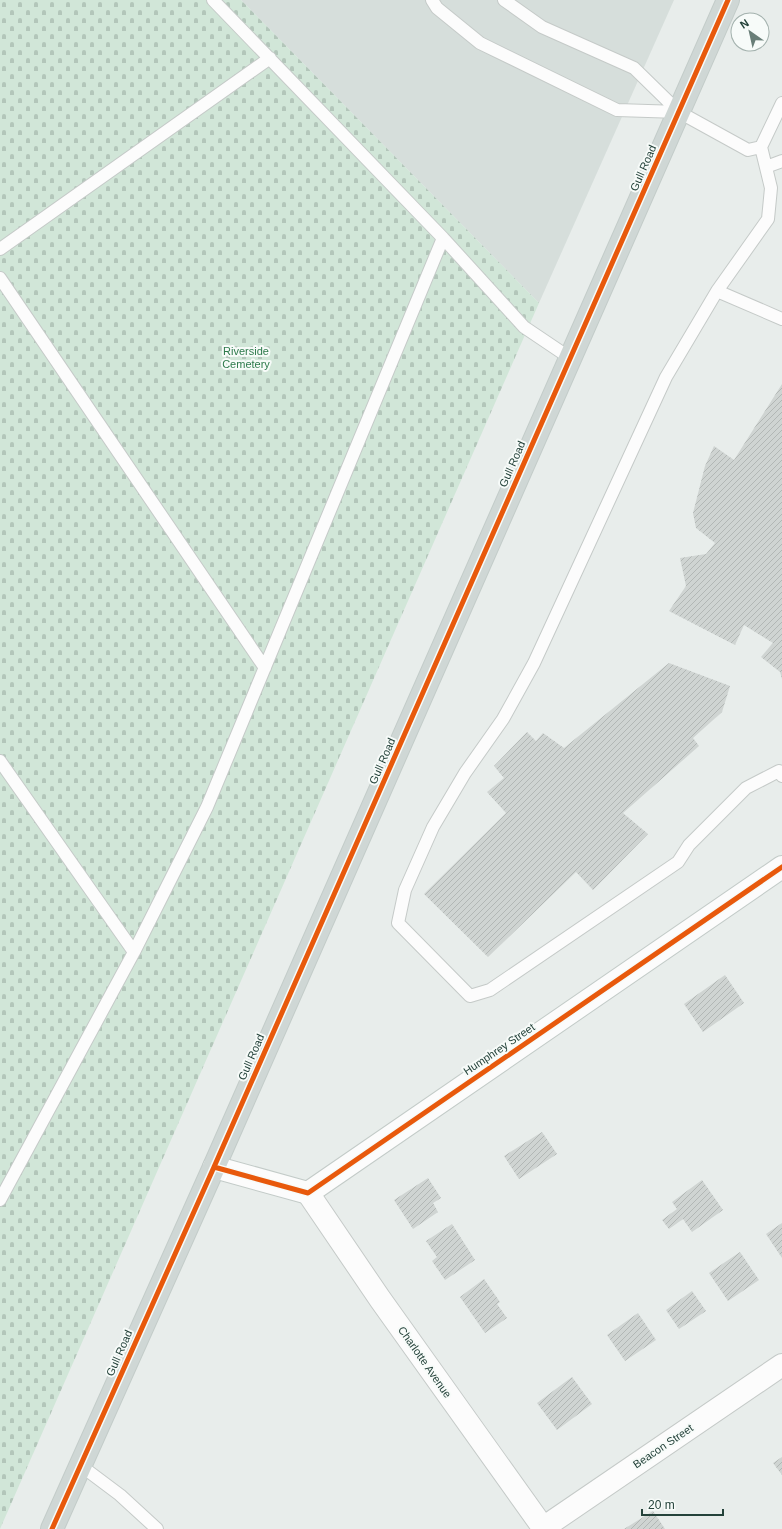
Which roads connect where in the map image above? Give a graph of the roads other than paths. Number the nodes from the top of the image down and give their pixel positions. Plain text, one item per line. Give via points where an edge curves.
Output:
1 (213, 0) edge
2 (432, 0) edge
3 (504, 0) edge
4 (728, 0) edge
5 (270, 58) junction
6 (782, 103) edge
7 (679, 112) junction
8 (761, 147) junction
9 (782, 161) edge
10 (766, 167) junction
11 (443, 238) junction
12 (0, 249) edge
13 (0, 278) edge
14 (717, 291) junction
15 (782, 319) edge
16 (570, 358) junction
17 (265, 668) junction
18 (0, 761) edge
19 (781, 772) edge
20 (782, 867) edge
21 (134, 952) junction
22 (214, 1167) junction
23 (308, 1192) junction
24 (1, 1196) edge
25 (782, 1365) edge
26 (80, 1465) junction
27 (52, 1529) edge
28 (157, 1529) edge
29 (543, 1529) edge

1 - 5 lane
2 - 7 lane via 437,8 480,43 617,110
3 - 7 lane via 542,27 634,68
4 - 7 main road, Gull Road
5 - 11 lane
5 - 12 lane
6 - 8 lane
7 - 8 lane via 748,150
7 - 16 main road, Gull Road
8 - 10 lane
9 - 10 lane
10 - 14 lane via 771,188 768,219
11 - 16 lane via 524,327
11 - 17 lane
13 - 17 lane
14 - 15 lane
14 - 19 lane via 666,377 534,663 503,719 433,827 406,890 398,923 470,996 490,990 678,862 689,845 746,788
16 - 22 main road, Gull Road
17 - 21 lane via 207,807
18 - 21 lane
20 - 23 street, Humphrey Street
21 - 24 lane
22 - 23 street
22 - 26 main road, Gull Road
23 - 29 street, Charlotte Avenue
25 - 29 street, Beacon Street
26 - 27 main road, Gull Road
26 - 28 lane via 120,1495

